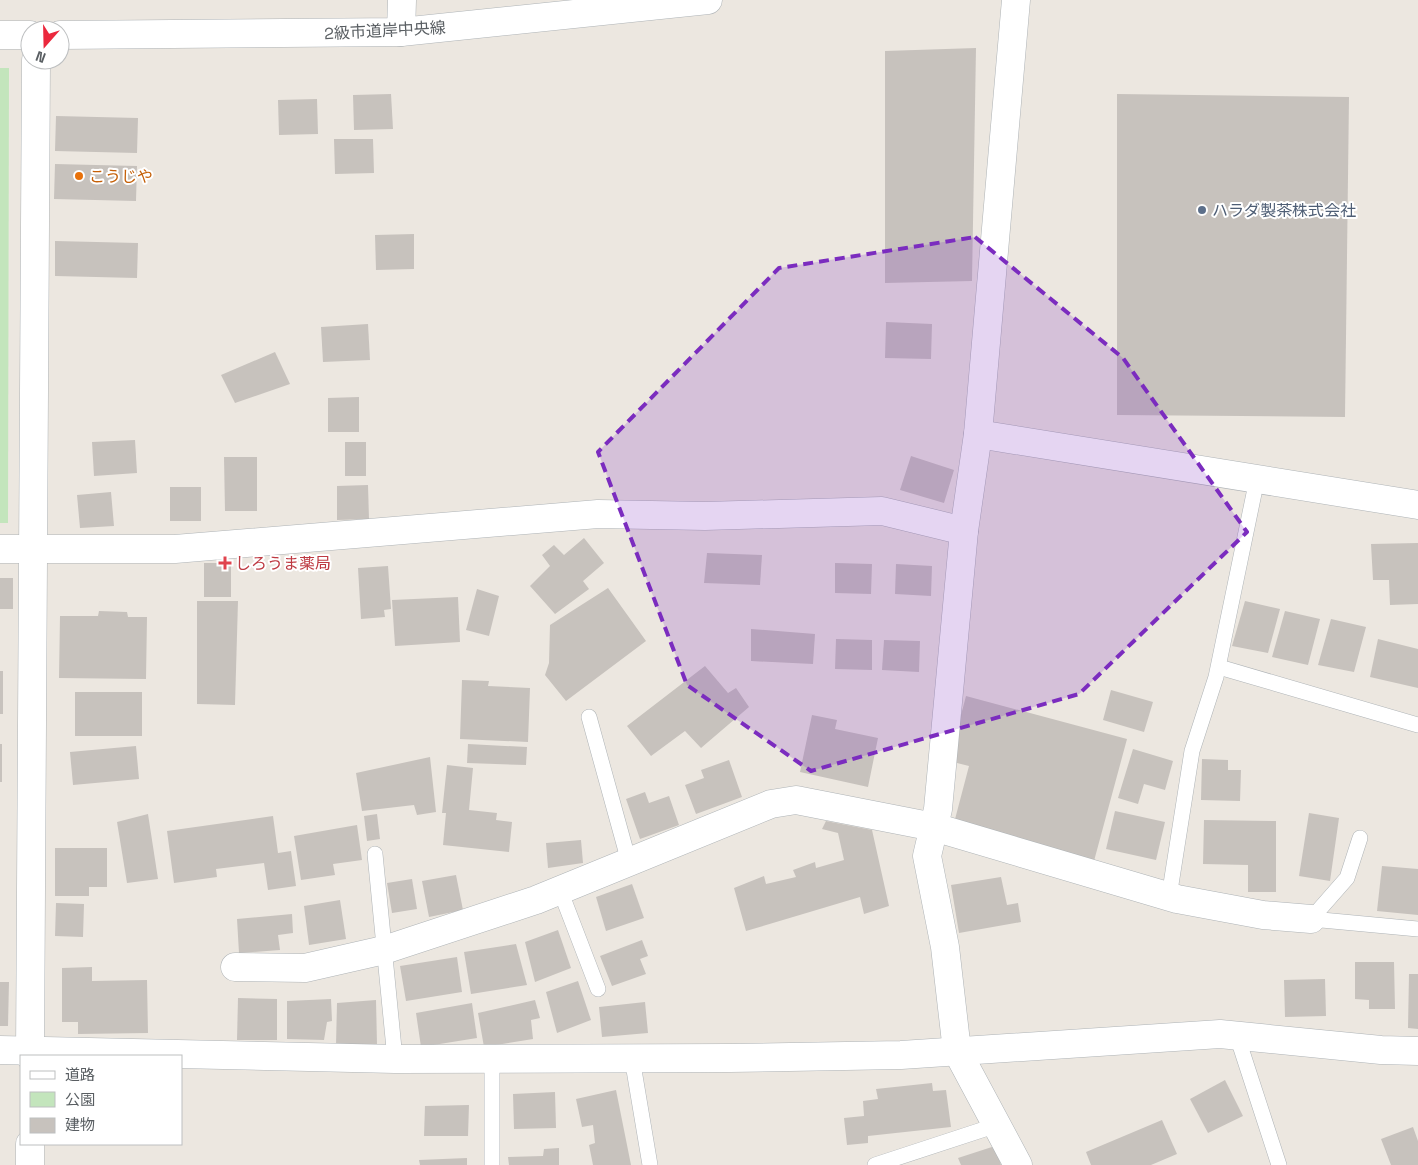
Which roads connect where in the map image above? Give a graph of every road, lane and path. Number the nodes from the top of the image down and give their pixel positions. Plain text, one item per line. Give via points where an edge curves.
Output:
1 (402, 0) edge
2 (708, 0) edge
3 (1016, 0) edge
4 (401, 32) junction
5 (0, 35) edge
6 (20, 35) edge
7 (70, 35) edge
8 (36, 70) edge
9 (978, 434) junction
10 (1258, 479) junction
11 (1418, 505) edge
12 (964, 531) junction
13 (0, 549) edge
14 (35, 549) junction
15 (1219, 667) junction
16 (589, 717) dead end
17 (1418, 725) edge
18 (934, 828) junction
19 (1360, 838) dead end
20 (375, 854) dead end
21 (629, 862) junction
22 (560, 890) junction
23 (1169, 897) junction
24 (1311, 919) junction
25 (1418, 929) edge
26 (384, 950) junction
27 (235, 967) dead end
28 (598, 989) dead end
29 (1237, 1036) junction
30 (0, 1050) edge
31 (1418, 1050) edge
32 (957, 1051) junction
33 (30, 1054) edge
34 (103, 1055) edge
35 (182, 1056) edge
36 (632, 1058) junction
37 (395, 1059) junction
38 (492, 1059) junction
39 (997, 1125) junction
40 (30, 1145) edge
41 (30, 1165) edge
42 (492, 1165) edge
43 (650, 1165) edge
44 (876, 1165) edge
45 (1018, 1165) edge
46 (1279, 1165) edge

1 - 4 street
2 - 4 street, 2級市道岸中央線
3 - 9 street
4 - 7 street, 2級市道岸中央線
5 - 6 street
8 - 14 street
9 - 10 street
9 - 12 street
10 - 11 street
10 - 15 lane
12 - 14 street via 882,511 705,516 598,514 175,549
12 - 18 street
13 - 14 street
14 - 33 street
15 - 17 lane
15 - 23 lane via 1192,751
16 - 21 lane
18 - 21 street via 796,800 771,804
18 - 23 street
18 - 32 street via 927,856 945,947
19 - 24 lane via 1347,878
20 - 26 lane
21 - 22 street
22 - 26 street
22 - 28 lane
23 - 24 street via 1263,915
24 - 25 lane
26 - 27 street via 305,968
26 - 37 lane
29 - 31 street via 1381,1050
29 - 32 street
29 - 46 lane
30 - 33 street
32 - 36 street via 892,1055
32 - 39 street
33 - 34 street
35 - 37 street
36 - 38 street
36 - 43 lane
37 - 38 street
38 - 42 lane
39 - 44 lane
39 - 45 street
40 - 41 street

